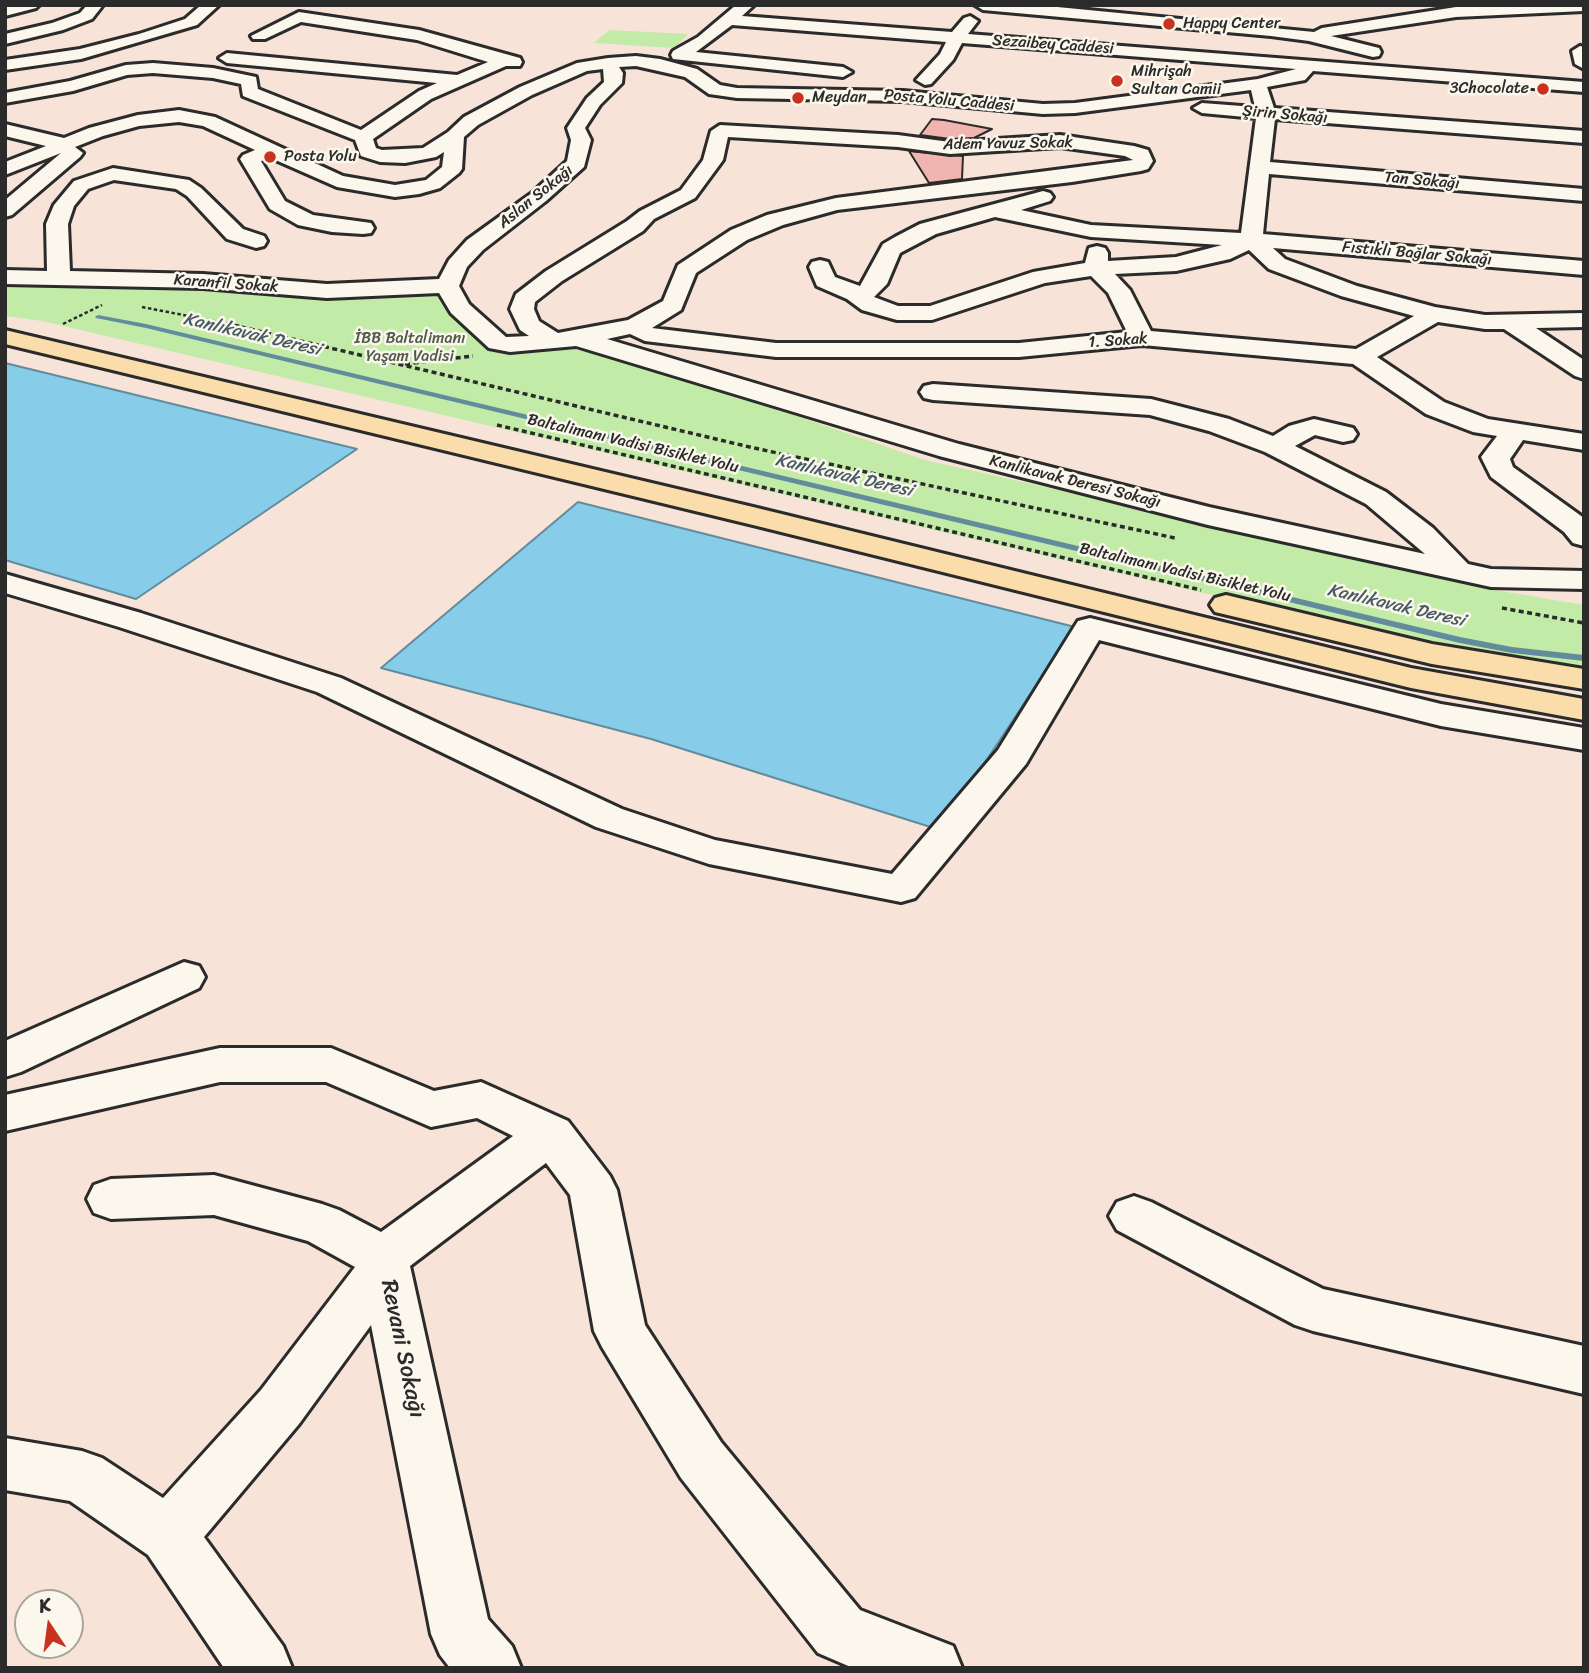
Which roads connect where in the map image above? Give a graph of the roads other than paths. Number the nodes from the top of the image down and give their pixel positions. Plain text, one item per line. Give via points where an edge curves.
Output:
1 (32, 5) edge
2 (95, 5) edge
3 (210, 5) edge
4 (746, 5) edge
5 (983, 5) edge
6 (1584, 6) edge
7 (5, 11) edge
8 (731, 20) junction
9 (1303, 30) junction
10 (259, 36) dead end
11 (956, 38) junction
12 (5, 39) edge
13 (227, 58) dead end
14 (413, 61) dead end
15 (504, 61) junction
16 (688, 62) junction
17 (608, 63) junction
18 (5, 65) edge
19 (1309, 65) junction
20 (483, 70) junction
21 (1437, 70) junction
22 (213, 73) junction
23 (858, 74) dead end
24 (898, 78) dead end
25 (458, 79) junction
26 (925, 80) junction
27 (1258, 85) junction
28 (1584, 87) edge
29 (5, 98) edge
30 (1129, 101) junction
31 (727, 112) junction
32 (1266, 114) junction
33 (179, 116) junction
34 (5, 130) edge
35 (88, 136) junction
36 (454, 136) junction
37 (363, 137) junction
38 (1584, 138) edge
39 (67, 145) junction
40 (271, 151) junction
41 (1260, 167) junction
42 (5, 169) edge
43 (1072, 176) junction
44 (1584, 195) edge
45 (9, 208) edge
46 (63, 209) junction
47 (998, 211) junction
48 (363, 228) dead end
49 (1112, 234) junction
50 (1251, 240) junction
51 (256, 241) dead end
52 (820, 267) dead end
53 (1096, 268) junction
54 (1584, 268) edge
55 (5, 277) edge
56 (59, 277) junction
57 (447, 286) junction
58 (855, 294) junction
59 (1434, 314) junction
60 (5, 320) edge
61 (1584, 320) edge
62 (1511, 323) junction
63 (635, 326) junction
64 (5, 337) edge
65 (1142, 338) junction
66 (565, 340) junction
67 (1360, 357) junction
68 (1584, 371) edge
69 (933, 392) dead end
70 (1512, 433) junction
71 (1343, 434) dead end
72 (1584, 442) edge
73 (1275, 446) junction
74 (1584, 537) edge
75 (1458, 571) junction
76 (1545, 580) junction
77 (1584, 580) edge
78 (5, 583) edge
79 (1584, 679) edge
80 (1584, 710) edge
81 (1584, 739) edge
82 (184, 977) dead end
83 (5, 1060) edge
84 (5, 1113) edge
85 (551, 1133) junction
86 (111, 1199) dead end
87 (1134, 1216) dead end
88 (384, 1262) junction
89 (1584, 1370) edge
90 (5, 1464) edge
91 (168, 1535) junction
92 (261, 1668) edge
93 (490, 1668) edge
94 (931, 1668) edge

1 - 7 street
2 - 12 street via 86,16 57,27
3 - 18 street via 191,22 145,37 81,54
4 - 8 street
5 - 9 street
5 - 11 street
6 - 9 street via 1456,12
8 - 11 street, Sezaibey Caddesi
8 - 16 street
9 - 19 street
9 - 21 street
10 - 15 street via 299,17 419,35
11 - 19 street, Sezaibey Caddesi
11 - 26 street
13 - 25 street
14 - 20 street
15 - 16 street via 639,54
15 - 20 street
16 - 17 street, Posta Yolu Caddesi
16 - 23 street
16 - 31 street, Posta Yolu Caddesi via 715,90
17 - 36 street, Posta Yolu Caddesi via 583,67 526,91 471,121
17 - 57 street, Aslan Sokağı via 613,82 576,128 581,140 577,163 475,245
19 - 21 street, Sezaibey Caddesi
19 - 27 street, Posta Yolu Caddesi via 1298,76
20 - 25 street
21 - 28 street, Sezaibey Caddesi
22 - 29 street via 126,70 73,86
22 - 33 street via 189,93
22 - 37 street via 250,81 249,92
24 - 26 street, Şirin Sokağı
25 - 37 street via 425,95
26 - 30 street, Şirin Sokağı
27 - 30 street, Posta Yolu Caddesi
27 - 32 street
30 - 31 street, Posta Yolu Caddesi via 1043,109 903,96
30 - 32 street, Şirin Sokağı
31 - 43 street, Adem Yavuz Sokak via 950,148 1072,142 1127,150 1140,154 1143,161 1141,165
31 - 66 street via 713,160 688,194 647,215 524,299 522,309 529,325
32 - 38 street, Şirin Sokağı
32 - 41 street
33 - 35 street via 138,121
33 - 40 street via 208,121
34 - 39 street
35 - 39 street
35 - 45 street
36 - 37 street, Posta Yolu Caddesi via 429,153 405,157 368,152
36 - 40 street via 452,169 442,179 396,191 337,181
39 - 42 street
40 - 48 street via 250,159 277,205 306,220
41 - 44 street, Tan Sokağı
41 - 50 street
43 - 47 street via 1074,182 1054,192
43 - 63 street, Adem Yavuz Sokak via 836,204 775,220 739,235 687,270 673,304
45 - 46 street
46 - 51 street via 81,185 113,174 130,175 182,184 235,234
46 - 56 street via 57,224
47 - 49 street, Fıstıklı Bağlar Sokağı
47 - 58 street via 928,229 903,242 891,249 875,284 867,292
49 - 50 street, Fıstıklı Bağlar Sokağı
49 - 53 street via 1099,249
50 - 53 street via 1222,254 1176,264
50 - 54 street, Fıstıklı Bağlar Sokağı
50 - 59 street via 1277,264 1349,291
52 - 58 street via 825,281
53 - 58 street via 1030,281 932,313 897,313 870,305
53 - 65 street via 1118,290
55 - 56 street, Karanfil Sokak
56 - 57 street, Karanfil Sokak via 203,281 327,291
57 - 66 street via 459,308 498,343
59 - 62 street
59 - 67 street
60 - 79 main road via 1432,654
61 - 62 street
62 - 68 street
63 - 65 street, 1. Sokak via 645,334 776,350 1019,350
63 - 66 street, Adem Yavuz Sokak
64 - 80 main road via 1411,678
65 - 67 street, 1. Sokak
66 - 75 street, Kanlikavak Deresi Sokağı via 949,450 1208,516
67 - 70 street, 1. Sokak via 1435,408
69 - 73 street via 1151,407
70 - 72 street, 1. Sokak
70 - 74 street via 1495,457 1501,471
71 - 73 street via 1314,426
73 - 75 street via 1376,498 1422,534
74 - 76 street via 1540,570
75 - 76 street, Kanlikavak Deresi Sokağı via 1491,578
76 - 77 street, Kanlikavak Deresi Sokağı
78 - 81 street via 330,685 609,818 709,851 901,889 1013,756 1090,628 1441,715
82 - 83 street
84 - 85 street via 220,1065 331,1065 431,1109 481,1100
85 - 88 street
85 - 94 street via 593,1190 620,1331 701,1460 839,1632
86 - 88 street, Revani Sokağı via 214,1195 321,1224
87 - 89 street via 1313,1309
88 - 91 street via 280,1407
88 - 93 street, Revani Sokağı via 461,1634
90 - 91 street via 82,1477
91 - 92 street

